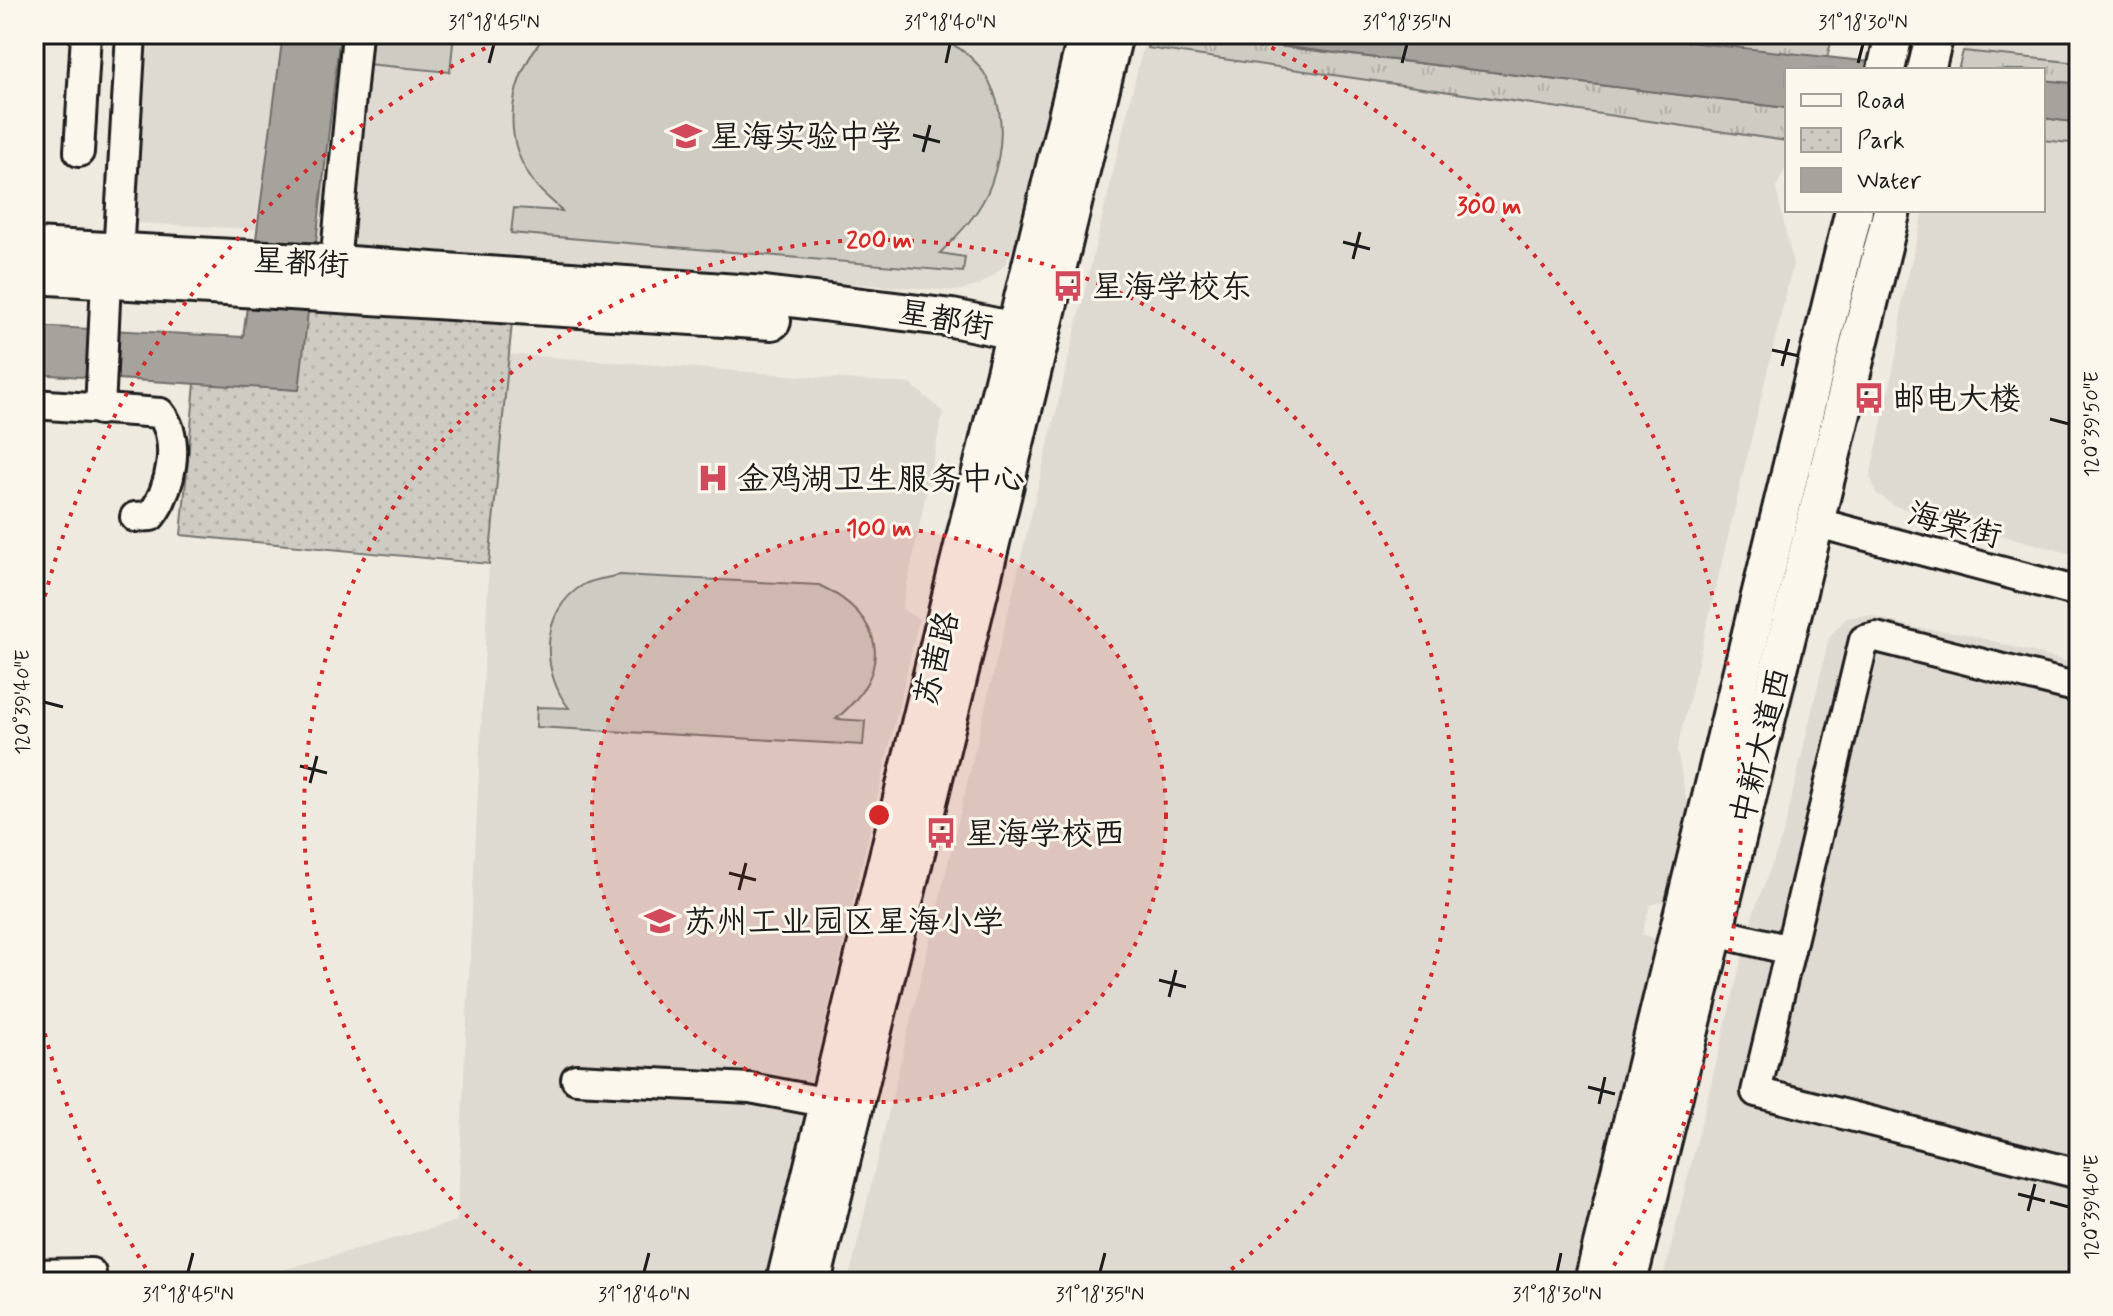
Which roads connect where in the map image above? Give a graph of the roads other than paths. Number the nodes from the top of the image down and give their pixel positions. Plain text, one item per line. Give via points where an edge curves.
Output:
1 (86, 34) edge
2 (131, 34) edge
3 (357, 34) edge
4 (1099, 41) edge
5 (79, 152) dead end
6 (1854, 212) edge
7 (1892, 212) edge
8 (34, 247) edge
9 (114, 271) junction
10 (326, 274) junction
11 (34, 275) edge
12 (1020, 345) junction
13 (100, 397) junction
14 (34, 404) edge
15 (135, 517) dead end
16 (1814, 522) junction
17 (2079, 592) edge
18 (2079, 688) edge
19 (1715, 932) junction
20 (1790, 950) junction
21 (576, 1079) dead end
22 (829, 1103) junction
23 (2079, 1174) edge
24 (34, 1274) edge
25 (91, 1282) edge
26 (785, 1282) edge
27 (812, 1282) edge
28 (1593, 1282) edge
29 (1628, 1282) edge

1 - 5 street
2 - 9 street
3 - 10 street
4 - 12 main road, 苏茜路
6 - 28 main road, 中新大道西
7 - 16 main road, 中新大道西
8 - 9 main road, 星都街
9 - 10 main road, 星都街
9 - 11 main road, 星都街
9 - 13 street via 104,315
10 - 12 main road, 星都街 via 765,295 952,318
12 - 22 main road, 苏茜路
12 - 27 main road, 苏茜路
13 - 14 street
13 - 15 street via 160,413 171,427 163,500 151,516
16 - 17 street, 海棠街
16 - 19 main road, 中新大道西
18 - 20 street via 1867,638 1861,645
19 - 20 street
19 - 29 main road, 中新大道西
20 - 23 street via 1756,1092
21 - 22 street via 750,1088
22 - 26 main road, 苏茜路
24 - 25 street via 91,1273

